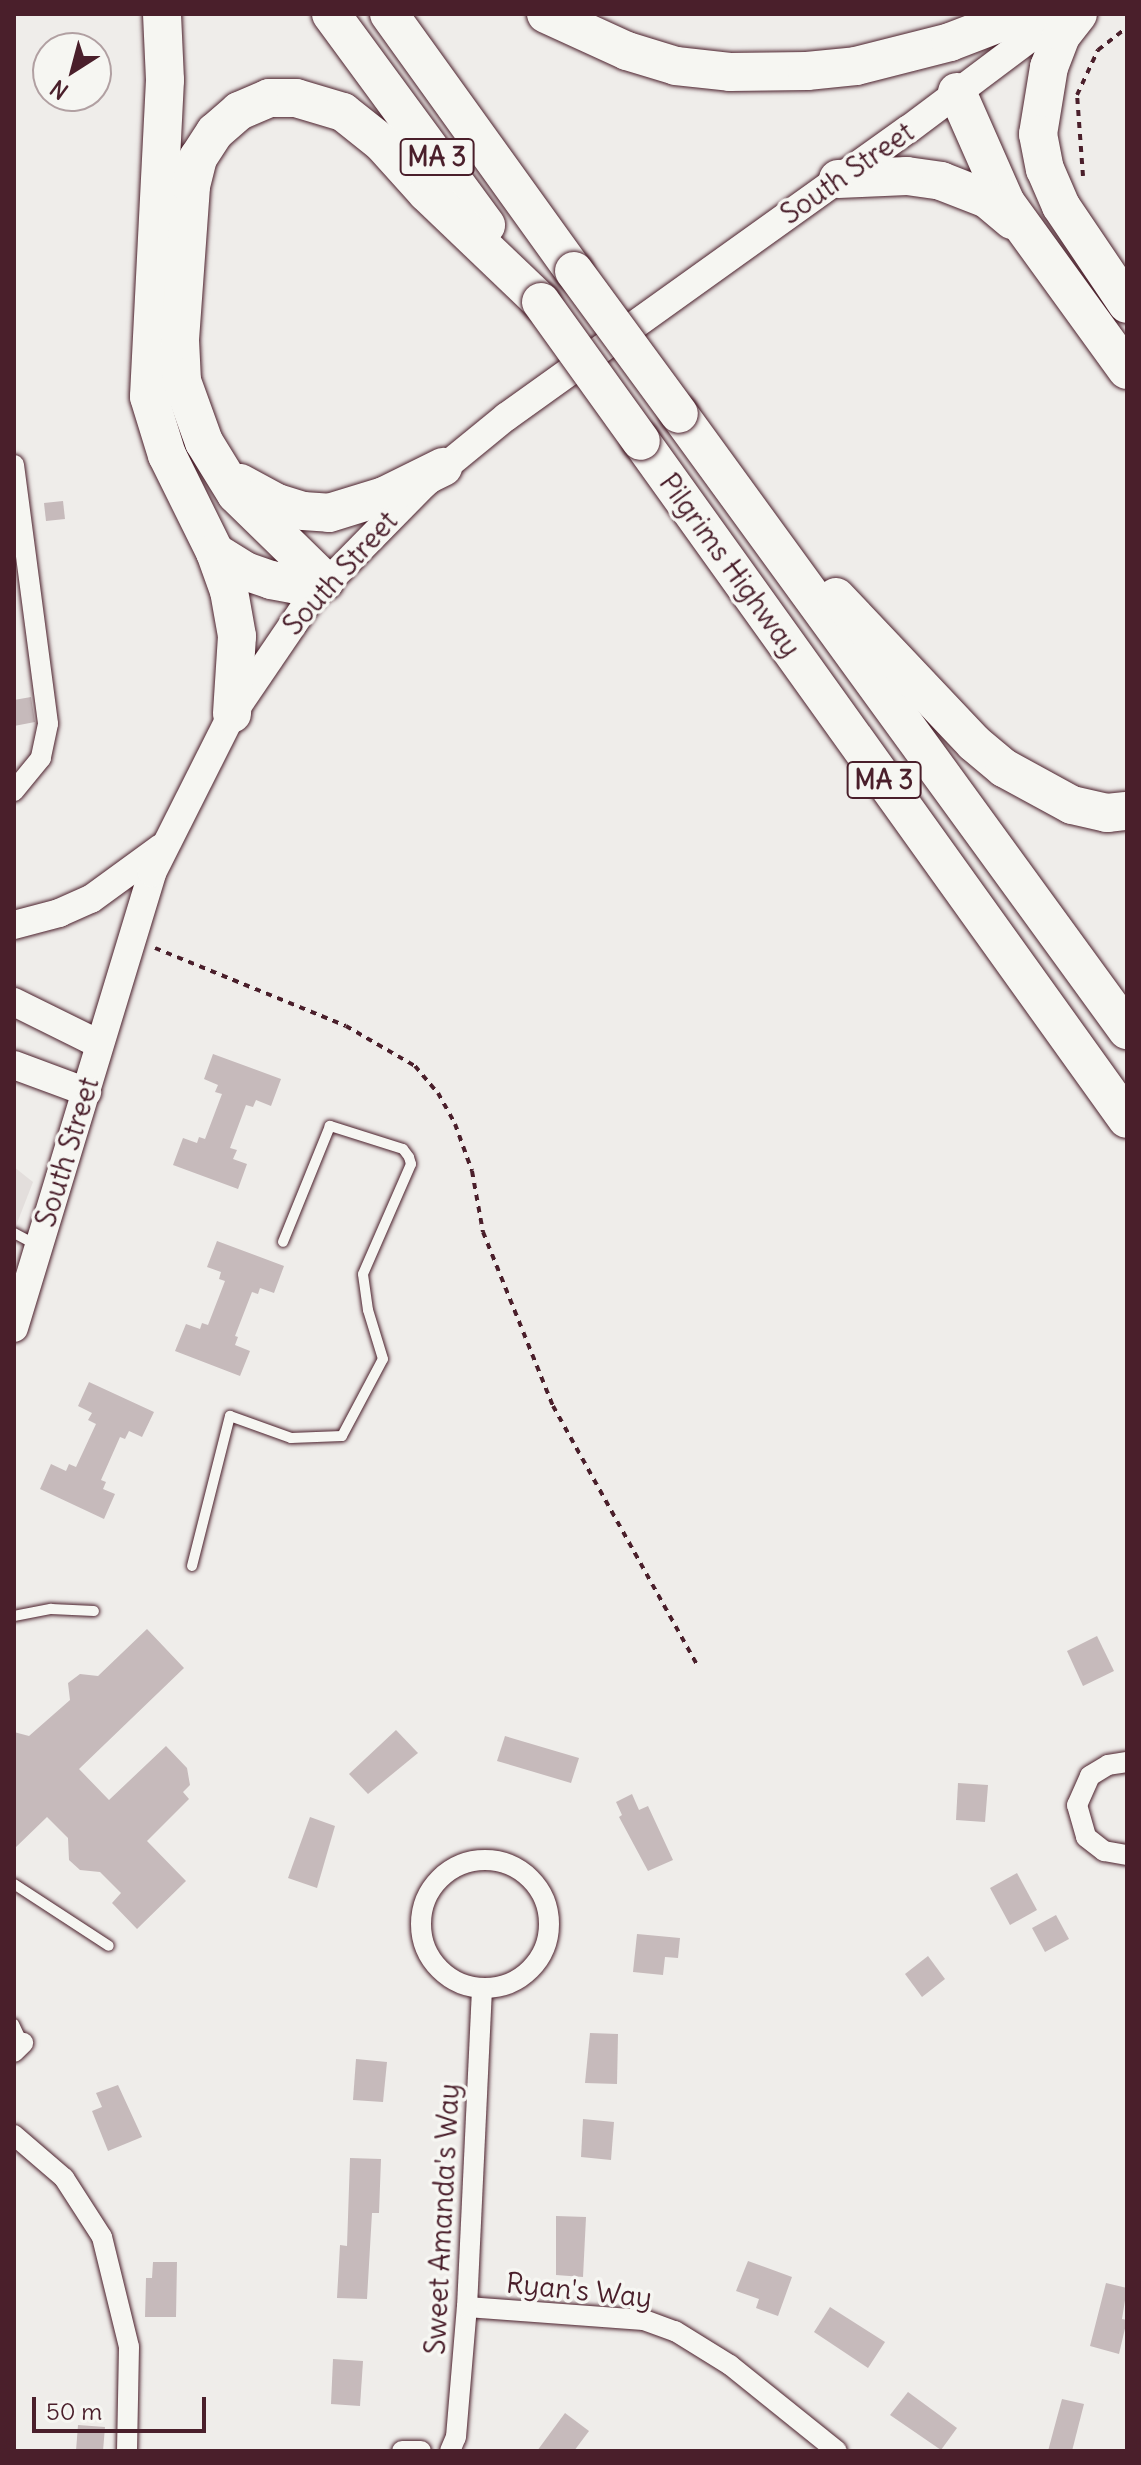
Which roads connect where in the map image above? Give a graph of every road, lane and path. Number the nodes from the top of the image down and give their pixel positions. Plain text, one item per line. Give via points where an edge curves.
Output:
1 (162, 14) edge
2 (331, 14) edge
3 (389, 14) edge
4 (546, 14) edge
5 (1023, 14) edge
6 (1062, 14) edge
7 (1078, 14) edge
8 (1127, 27) edge
9 (957, 92) junction
10 (838, 179) junction
11 (1085, 183) dead end
12 (1071, 224) junction
13 (1025, 233) junction
14 (541, 302) junction
15 (1127, 304) edge
16 (1127, 370) edge
17 (217, 463) junction
18 (14, 465) edge
19 (443, 467) junction
20 (742, 501) junction
21 (215, 552) junction
22 (325, 581) junction
23 (232, 714) junction
24 (14, 791) edge
25 (1127, 811) edge
26 (165, 845) junction
27 (14, 925) edge
28 (131, 937) junction
29 (14, 1002) edge
30 (1127, 1030) edge
31 (99, 1044) junction
32 (14, 1065) edge
33 (87, 1092) junction
34 (1127, 1119) edge
35 (26, 1239) edge
36 (283, 1242) dead end
37 (14, 1328) edge
38 (192, 1566) dead end
39 (94, 1611) dead end
40 (14, 1616) edge
41 (697, 1665) dead end
42 (1127, 1762) edge
43 (1127, 1855) edge
44 (14, 1884) edge
45 (109, 1946) dead end
46 (482, 1988) junction
47 (14, 2024) edge
48 (18, 2048) edge
49 (14, 2135) edge
50 (467, 2307) junction
51 (127, 2451) edge
52 (402, 2451) edge
53 (421, 2451) edge
54 (450, 2451) edge
55 (837, 2451) edge

1 - 21 highway via 165,80 149,397 167,455
2 - 14 highway, Pilgrims Highway / MA 3
3 - 20 highway, Pilgrims Highway / MA 3, bridge
4 - 5 highway via 627,51 676,66 761,72 884,60
6 - 9 main road, South Street
7 - 12 highway via 1061,36 1049,67 1038,122 1045,169
8 - 11 path via 1098,50 1077,95
9 - 10 main road, South Street
9 - 12 highway via 996,128
9 - 13 highway via 1006,203
10 - 13 highway via 907,176 941,181 987,199
10 - 19 main road, South Street
12 - 15 highway
13 - 16 highway
14 - 17 highway via 352,118 296,98 254,103 226,121 206,144 191,186 180,367 204,442
14 - 34 highway, Pilgrims Highway / MA 3, bridge
17 - 19 highway via 262,496 316,513 356,507
17 - 22 highway via 247,508
18 - 24 street via 48,724 41,758
19 - 22 main road, South Street
20 - 25 highway via 1004,768 1072,805 1107,813
20 - 30 highway, Pilgrims Highway / MA 3
21 - 22 highway via 271,580 297,585
21 - 23 highway via 237,636
22 - 23 main road, South Street via 275,645
23 - 26 main road, South Street
26 - 27 main road via 91,899
26 - 28 main road, South Street
28 - 31 main road, South Street
28 - 41 path via 346,1026 415,1066 438,1093 472,1171 483,1232 553,1406
29 - 31 main road
31 - 33 main road, South Street
32 - 33 main road
33 - 35 main road, South Street
35 - 37 main road, South Street
36 - 38 lane via 330,1126 403,1149 409,1157 411,1164 363,1274 383,1359 342,1436 291,1438 230,1416
39 - 40 lane via 51,1609
42 - 43 street via 1090,1776 1077,1805 1086,1837 1104,1851
44 - 45 lane
46 - 46 street via 521,1977 541,1953 549,1923 545,1902 527,1877 499,1862 478,1860 440,1878 421,1915 429,1956 461,1983
46 - 50 street, Sweet Amanda's Way
47 - 48 lane
49 - 51 street via 64,2178 102,2237 129,2347
50 - 54 street, Sweet Amanda's Way via 456,2437
50 - 55 street, Ryan's Way via 628,2319 675,2331 730,2365
52 - 53 street

